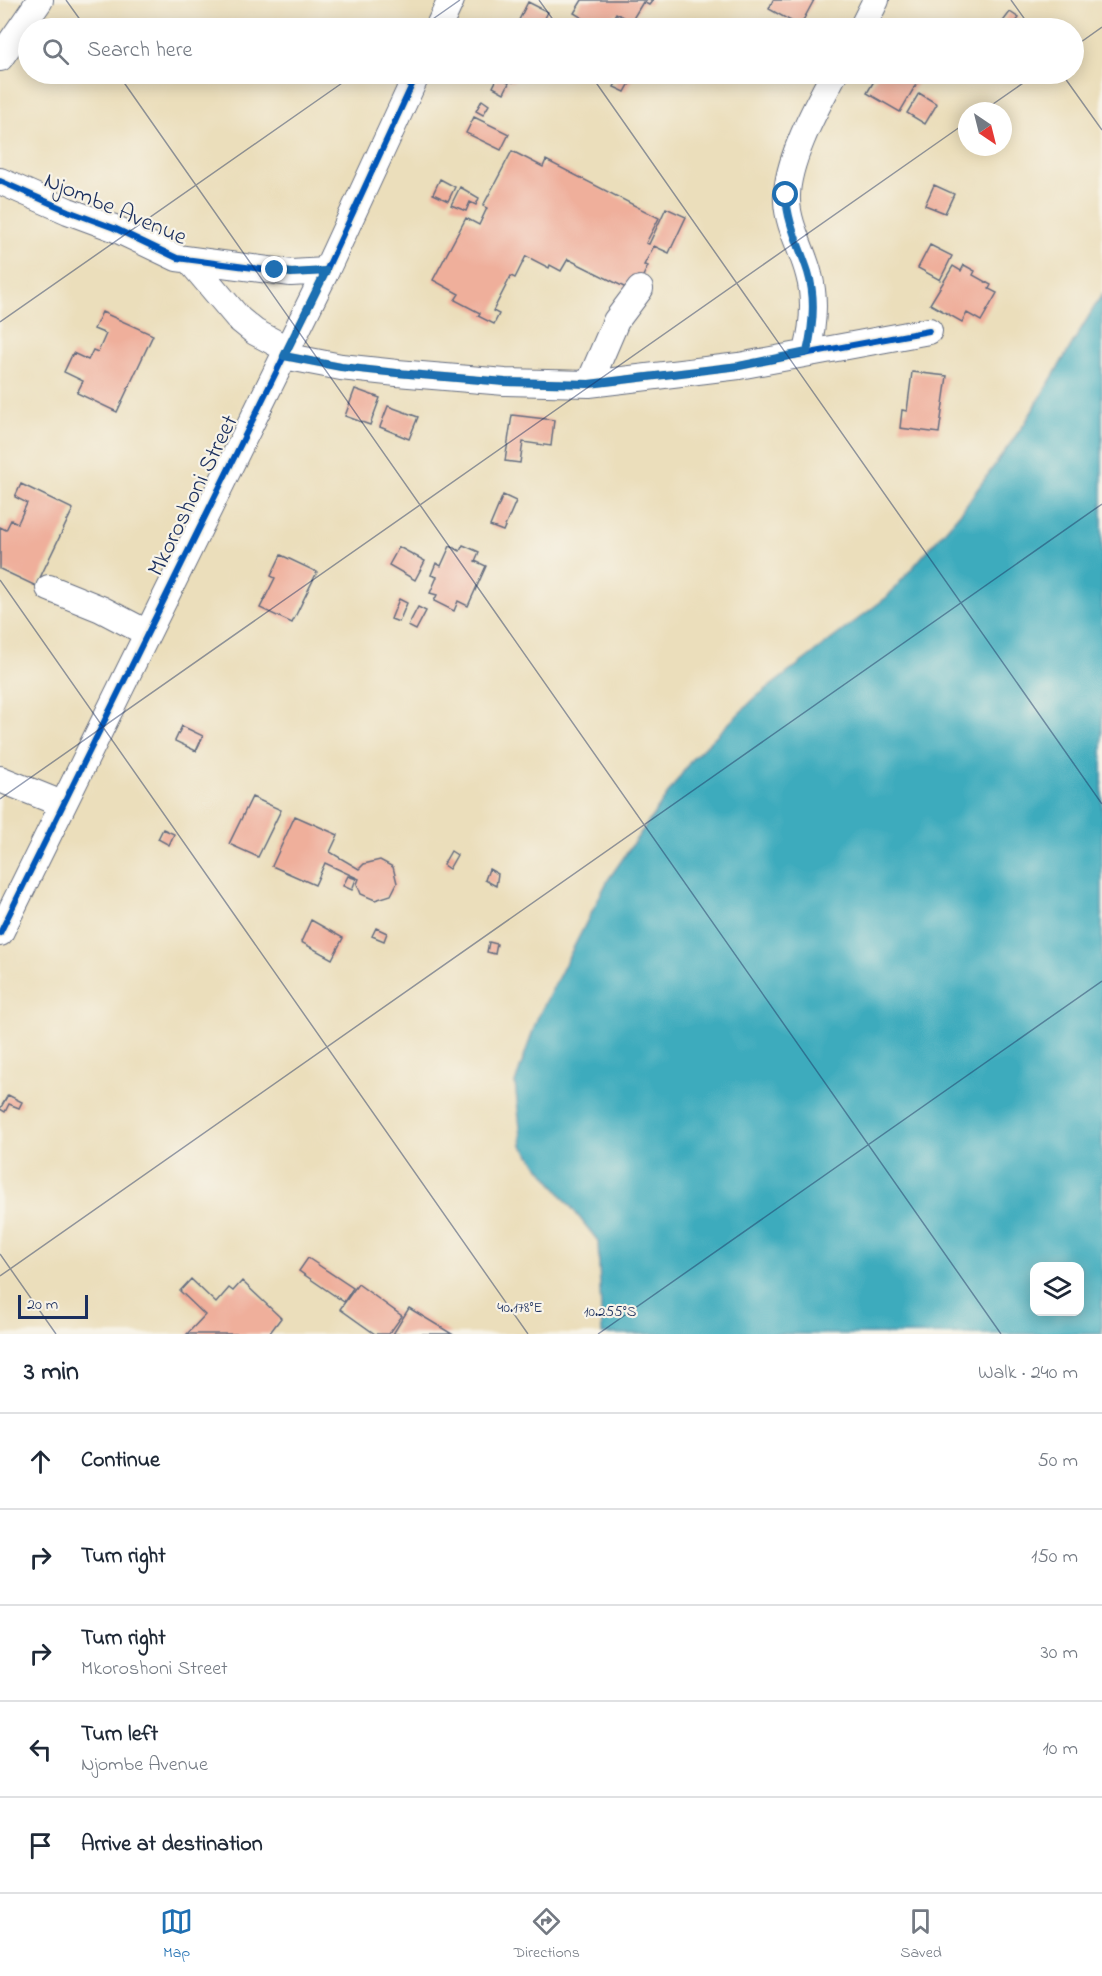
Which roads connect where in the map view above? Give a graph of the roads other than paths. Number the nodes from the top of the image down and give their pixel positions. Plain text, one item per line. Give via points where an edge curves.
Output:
1 (40, 0) edge
2 (451, 0) edge
3 (876, 0) edge
4 (28, 18) edge
5 (443, 18) edge
6 (867, 18) edge
7 (18, 32) edge
8 (0, 58) edge
9 (412, 84) edge
10 (829, 84) edge
11 (0, 181) edge
12 (190, 261) junction
13 (326, 271) junction
14 (640, 289) dead end
15 (929, 330) dead end
16 (285, 352) junction
17 (807, 352) junction
18 (589, 384) junction
19 (49, 588) dead end
20 (147, 633) junction
21 (0, 779) edge
22 (62, 804) junction
23 (0, 933) edge

1 - 4 street
2 - 5 street
3 - 6 street
7 - 8 street
9 - 13 street, Mkoroshoni Street
10 - 17 street via 804,131 786,195 812,293
11 - 12 street, Njombe Avenue
12 - 13 street, Njombe Avenue via 291,273
12 - 16 street via 239,319
13 - 16 street, Mkoroshoni Street
14 - 18 street via 616,321
15 - 17 street
16 - 18 street via 341,367 397,373
16 - 20 street, Mkoroshoni Street
17 - 18 street via 739,366
19 - 20 street
20 - 22 street, Mkoroshoni Street
21 - 22 street
22 - 23 street, Mkoroshoni Street

